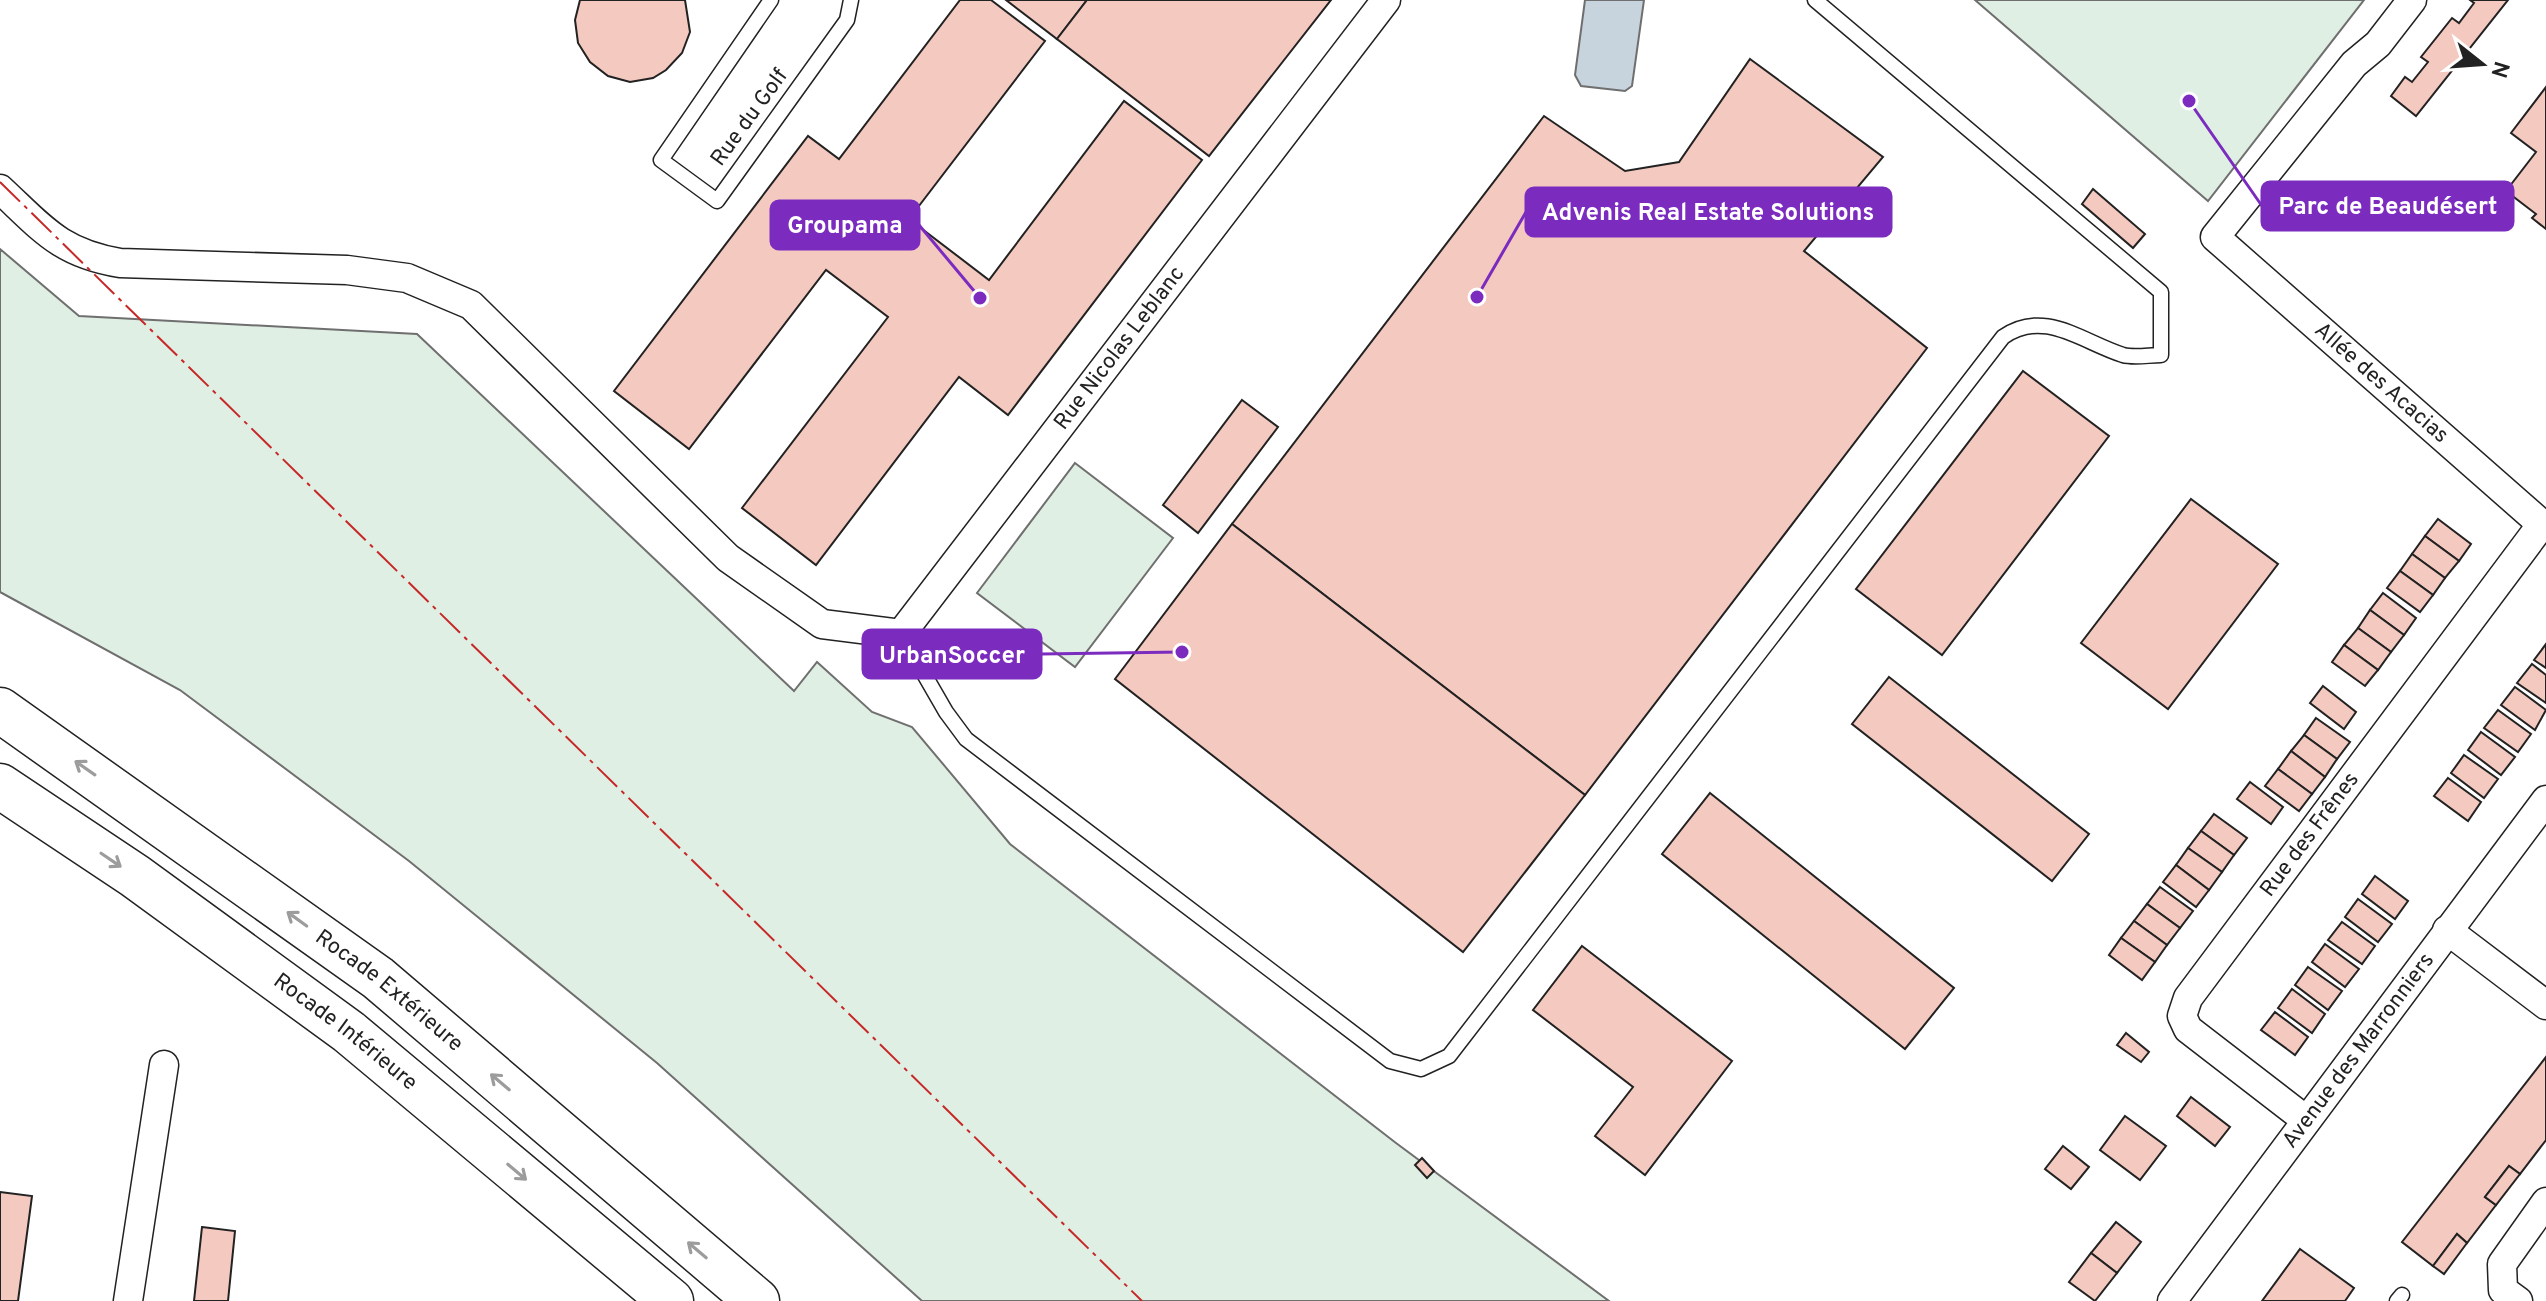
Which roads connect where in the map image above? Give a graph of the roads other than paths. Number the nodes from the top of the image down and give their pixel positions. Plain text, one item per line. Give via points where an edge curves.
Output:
1 (771, 0) edge
2 (851, 0) edge
3 (1386, 0) edge
4 (1815, 0) edge
5 (2412, 0) edge
6 (0, 189) edge
7 (2544, 526) edge
8 (901, 634) junction
9 (0, 710) edge
10 (0, 786) edge
11 (2546, 800) edge
12 (2447, 930) junction
13 (2546, 1005) edge
14 (164, 1065) dead end
15 (2306, 1120) junction
16 (2546, 1202) edge
17 (128, 1301) edge
18 (671, 1301) edge
19 (757, 1301) edge
20 (2172, 1301) edge
21 (2518, 1301) edge

1 - 2 lane, Rue du Golf via 661,160 717,201 847,20
3 - 8 street, Rue Nicolas Leblanc
4 - 8 lane via 2161,292 2161,355 2125,356 2047,325 2017,327 2003,337 1449,1056 1421,1069 1390,1061 966,739
5 - 7 street, Allée des Acacias via 2215,237
6 - 8 street via 54,240 85,257 120,263 347,270 407,278 471,305 728,558 822,624
7 - 15 street, Rue des Frênes via 2188,998 2182,1016 2188,1029
19 -> 9 highway, Rocade Extérieure via 378,978
10 -> 18 highway, Rocade Intérieure via 135,876 349,1032
11 - 12 street, Avenue des Marronniers
12 - 13 street
12 - 15 street, Avenue des Marronniers
14 - 17 street
15 - 20 street, Avenue des Marronniers
16 - 21 street via 2502,1264 2503,1290

